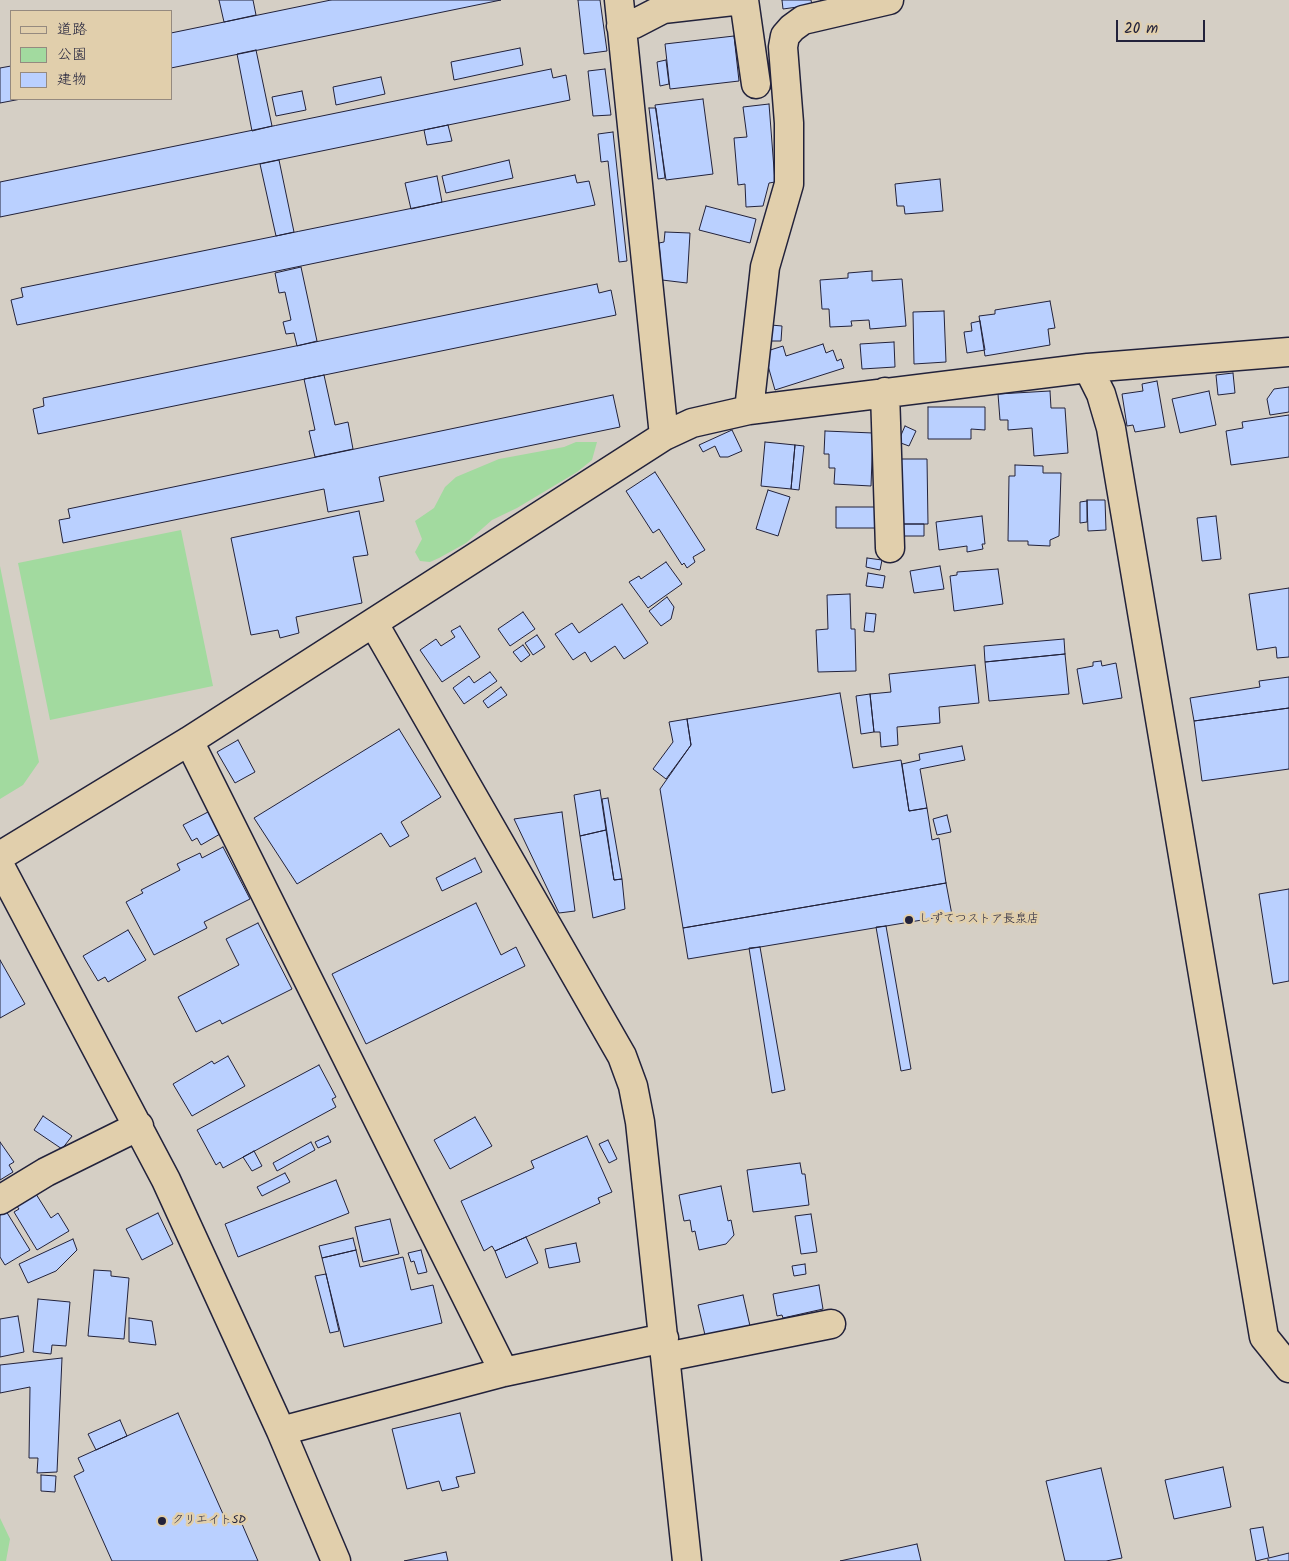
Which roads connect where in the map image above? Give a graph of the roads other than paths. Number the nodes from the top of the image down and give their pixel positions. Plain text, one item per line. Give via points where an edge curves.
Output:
1 (743, 0) edge
2 (889, 0) edge
3 (620, 13) edge
4 (756, 84) dead end
5 (1289, 352) edge
6 (1088, 368) junction
7 (885, 392) junction
8 (749, 410) junction
9 (664, 436) junction
10 (890, 548) dead end
11 (374, 624) junction
12 (189, 741) junction
13 (0, 856) edge
14 (0, 866) edge
15 (139, 1126) junction
16 (0, 1200) edge
17 (831, 1324) dead end
18 (665, 1348) junction
19 (1289, 1368) edge
20 (504, 1372) junction
21 (281, 1431) junction
22 (336, 1561) edge
23 (687, 1561) edge

1 - 3 street via 663,9 634,24
1 - 4 street
2 - 8 street via 803,20 785,36 789,184 765,267
3 - 9 street
5 - 6 street
6 - 7 street
6 - 19 street via 1101,394 1110,428 1264,1337
7 - 8 street
7 - 10 street
8 - 9 street via 692,422
9 - 11 street
11 - 12 street
11 - 18 street via 622,1056 633,1086 640,1122
12 - 13 street
12 - 20 street
14 - 15 street
15 - 16 street via 46,1172
15 - 21 street
17 - 18 street
18 - 20 street
18 - 23 street
20 - 21 street
21 - 22 street

